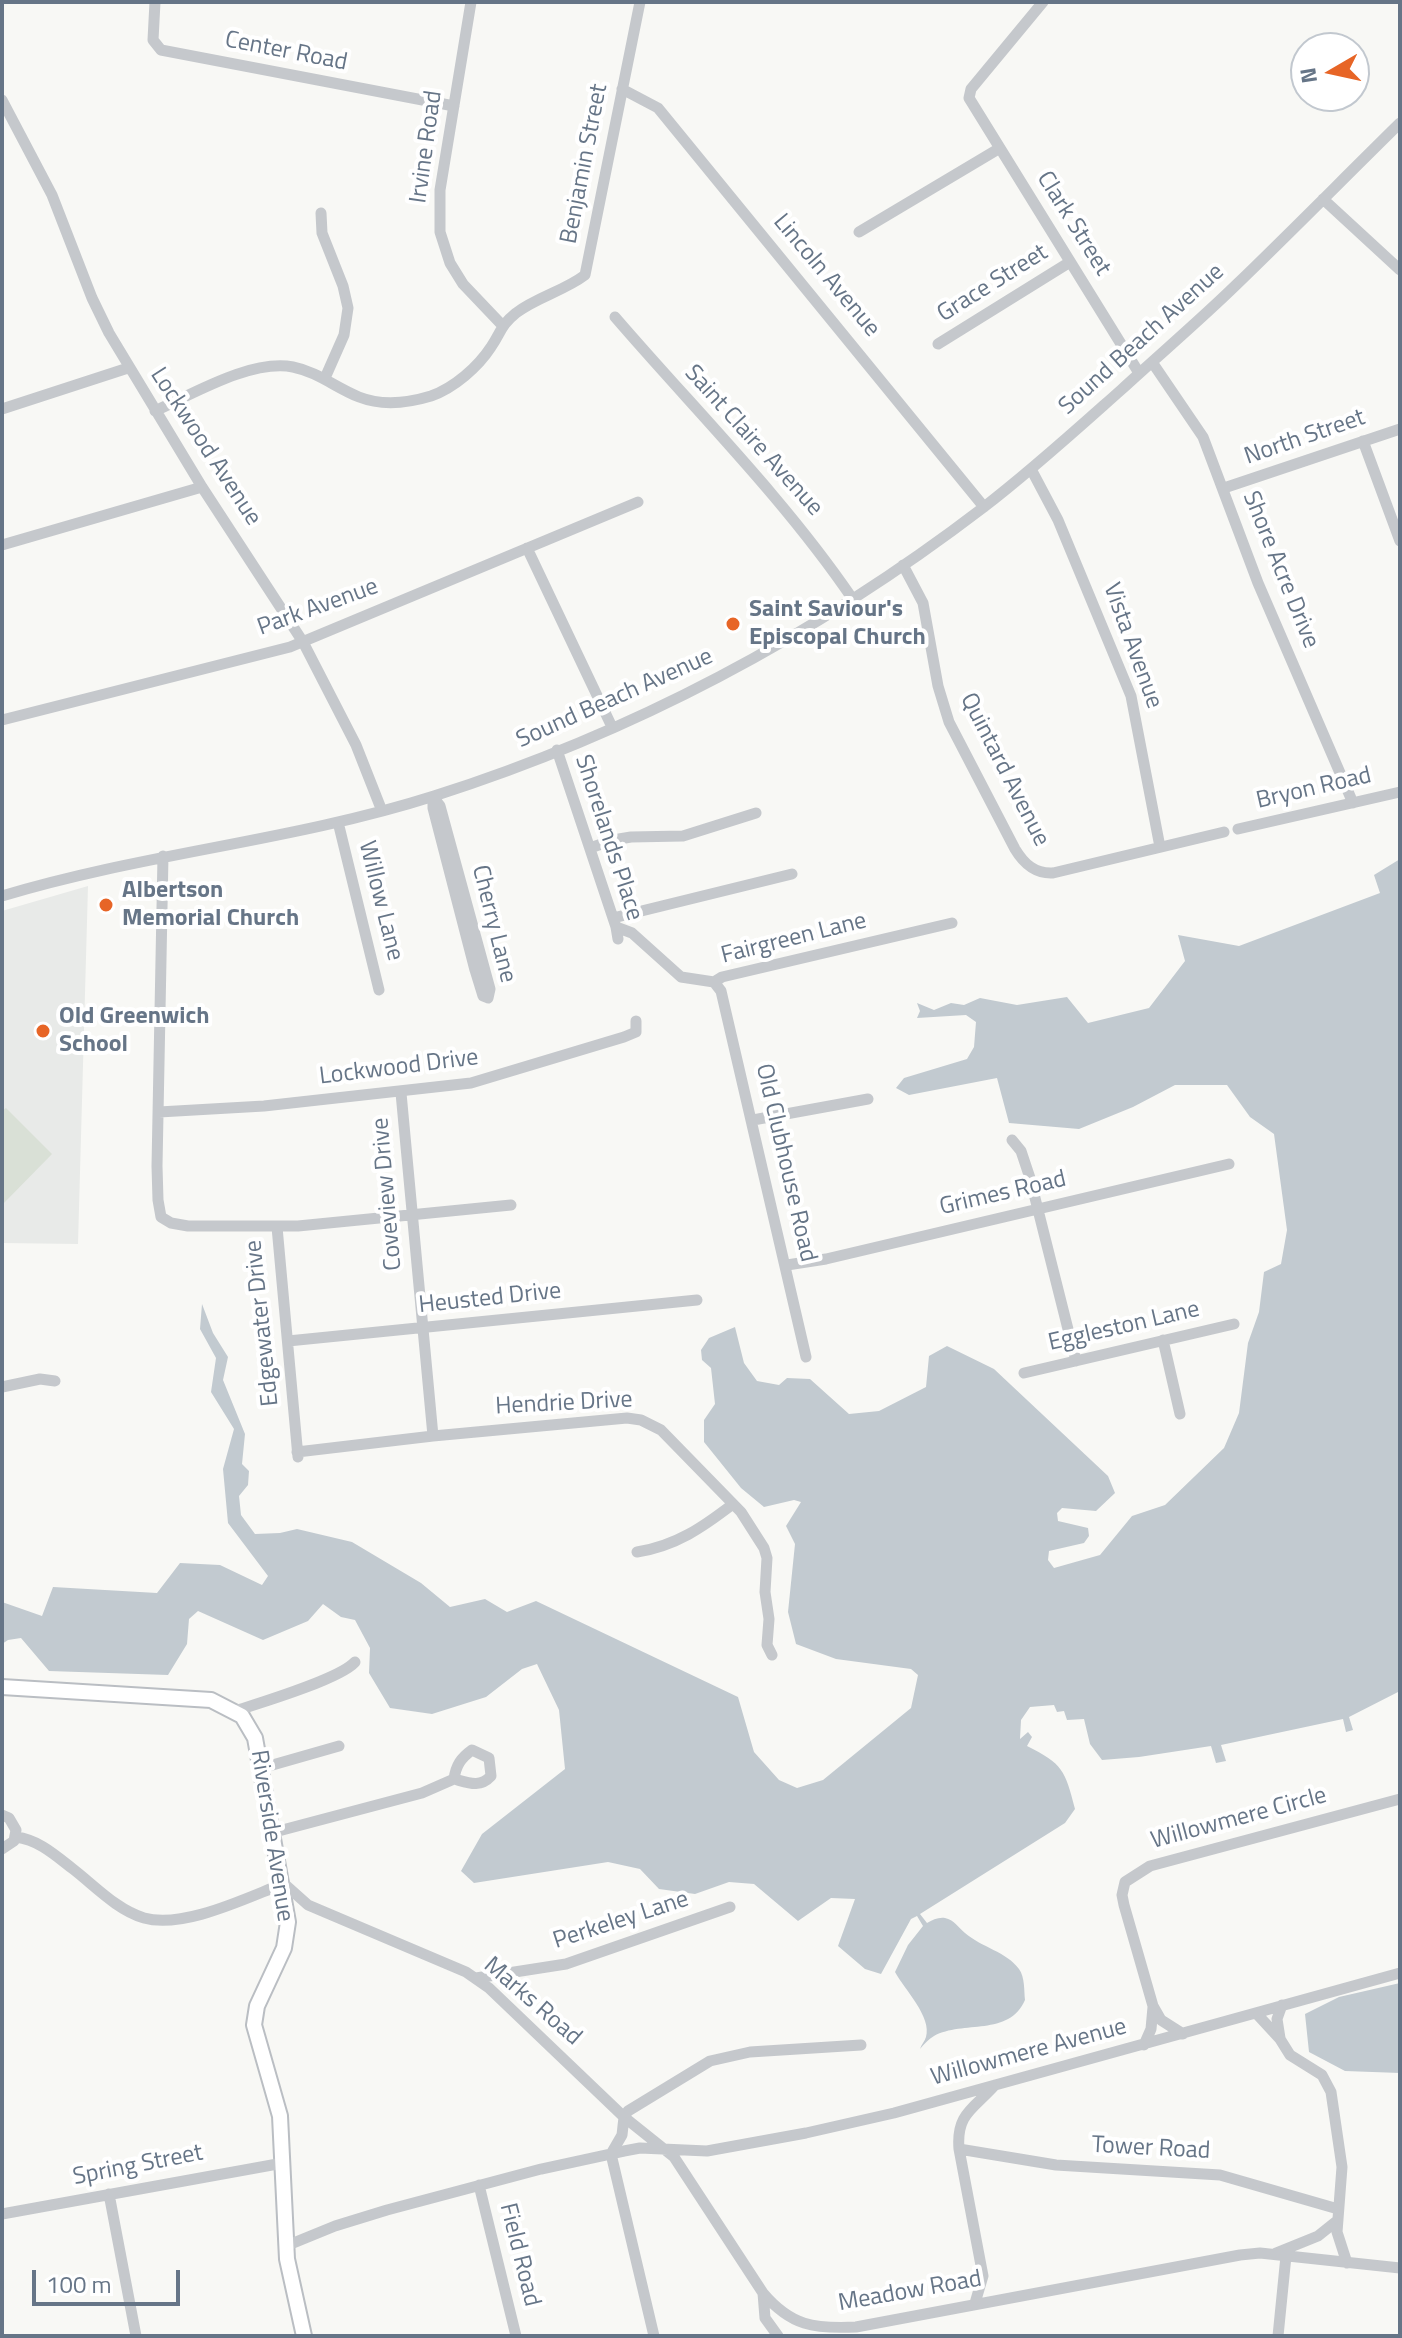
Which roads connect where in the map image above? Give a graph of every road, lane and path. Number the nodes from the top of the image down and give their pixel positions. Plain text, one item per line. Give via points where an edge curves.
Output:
1 (155, 2) edge
2 (471, 2) edge
3 (640, 2) edge
4 (1043, 2) edge
5 (622, 89) junction
6 (2, 100) edge
7 (454, 106) junction
8 (1400, 123) edge
9 (1000, 148) junction
10 (1323, 199) junction
11 (321, 213) dead end
12 (859, 232) dead end
13 (1070, 262) junction
14 (1400, 270) edge
15 (615, 317) dead end
16 (502, 325) junction
17 (938, 344) dead end
18 (1152, 362) junction
19 (128, 368) junction
20 (1139, 373) junction
21 (325, 378) junction
22 (2, 409) edge
23 (155, 411) junction
24 (1400, 429) edge
25 (1363, 441) junction
26 (1031, 469) junction
27 (202, 487) junction
28 (1224, 488) junction
29 (638, 502) dead end
30 (984, 507) junction
31 (1400, 541) edge
32 (2, 545) edge
33 (527, 548) junction
34 (903, 565) junction
35 (852, 598) junction
36 (303, 642) junction
37 (2, 720) edge
38 (612, 727) junction
39 (557, 750) junction
40 (1400, 792) edge
41 (433, 797) junction
42 (1353, 803) junction
43 (382, 811) junction
44 (756, 813) dead end
45 (338, 822) junction
46 (1238, 829) dead end
47 (1224, 832) dead end
48 (1160, 847) junction
49 (590, 848) junction
50 (163, 856) junction
51 (792, 874) dead end
52 (2, 896) edge
53 (952, 923) dead end
54 (616, 928) junction
55 (714, 982) junction
56 (379, 990) dead end
57 (636, 1026) dead end
58 (401, 1093) junction
59 (868, 1099) dead end
60 (159, 1112) junction
61 (753, 1120) junction
62 (1012, 1140) dead end
63 (1229, 1164) dead end
64 (511, 1205) dead end
65 (1037, 1208) junction
66 (411, 1216) junction
67 (277, 1227) junction
68 (787, 1265) junction
69 (697, 1300) dead end
70 (1234, 1324) dead end
71 (422, 1328) junction
72 (1163, 1340) junction
73 (288, 1341) junction
74 (806, 1357) dead end
75 (1076, 1361) junction
76 (1024, 1373) dead end
77 (55, 1381) dead end
78 (2, 1387) edge
79 (1180, 1414) dead end
80 (433, 1436) junction
81 (298, 1455) joint
82 (733, 1504) junction
83 (637, 1552) dead end
84 (772, 1655) dead end
85 (355, 1662) dead end
86 (2, 1687) edge
87 (235, 1711) junction
88 (339, 1746) dead end
89 (262, 1768) junction
90 (454, 1779) dead end
91 (1400, 1799) edge
92 (2, 1815) edge
93 (271, 1833) junction
94 (16, 1837) junction
95 (2, 1849) edge
96 (279, 1881) junction
97 (308, 1905) junction
98 (730, 1907) dead end
99 (288, 1922) junction
100 (1400, 1973) edge
101 (476, 1978) junction
102 (1282, 2005) junction
103 (1153, 2006) junction
104 (1256, 2013) junction
105 (1183, 2034) junction
106 (1280, 2039) junction
107 (861, 2045) dead end
108 (1144, 2045) junction
109 (995, 2085) junction
110 (624, 2117) junction
111 (665, 2149) junction
112 (959, 2149) junction
113 (611, 2154) junction
114 (283, 2163) junction
115 (479, 2185) junction
116 (109, 2194) junction
117 (2, 2214) edge
118 (1338, 2214) junction
119 (286, 2246) junction
120 (1272, 2254) junction
121 (1286, 2256) junction
122 (1347, 2263) junction
123 (1400, 2268) edge
124 (983, 2276) junction
125 (763, 2293) junction
126 (998, 2298) junction
127 (975, 2303) junction
128 (856, 2327) junction
129 (136, 2336) edge
130 (304, 2336) edge
131 (516, 2336) edge
132 (654, 2336) edge
133 (778, 2336) edge
134 (844, 2336) edge
135 (1278, 2336) edge

1 - 7 street, Center Road via 153,40 161,50
2 - 7 street, Irvine Road
3 - 5 street, Benjamin Street
4 - 9 street, Clark Street via 971,89 969,98
5 - 16 street, Benjamin Street via 585,275
5 - 30 street, Lincoln Avenue via 658,108
6 - 19 street, Lockwood Avenue via 52,195 92,298
7 - 16 street, Irvine Road via 440,190 443,244 463,284
8 - 10 street, Sound Beach Avenue
9 - 12 street
9 - 13 street, Clark Street
10 - 14 street
10 - 18 street, Sound Beach Avenue
11 - 21 street via 322,233 348,308 344,335
13 - 17 street, Grace Street
13 - 20 street, Clark Street
15 - 35 street, Saint Claire Avenue via 817,547
16 - 21 street, Benjamin Street via 473,367 434,395 389,403 360,398
18 - 20 street, Sound Beach Avenue
18 - 28 street, Shore Acre Drive via 1203,437
19 - 22 street
19 - 23 street, Lockwood Avenue
20 - 26 street, Sound Beach Avenue
21 - 23 street, Benjamin Street via 292,367 251,370
23 - 27 street, Lockwood Avenue
24 - 25 street, North Street
25 - 28 street, North Street
25 - 31 street
26 - 30 street, Sound Beach Avenue
26 - 48 street, Vista Avenue via 1058,520 1131,696
27 - 32 street
27 - 36 street, Lockwood Avenue
28 - 42 street, Shore Acre Drive via 1247,557
29 - 33 street, Park Avenue
30 - 34 street, Sound Beach Avenue
33 - 36 street, Park Avenue
33 - 38 street
34 - 35 street, Sound Beach Avenue
34 - 48 street, Quintard Avenue via 923,603 949,722 1022,860 1053,873
35 - 38 street, Sound Beach Avenue via 775,648
36 - 37 street, Park Avenue
36 - 43 street, Lockwood Avenue via 356,745
38 - 39 street, Sound Beach Avenue
39 - 41 street, Sound Beach Avenue
39 - 49 street, Shorelands Place
40 - 42 street, Bryon Road
41 - 41 street, Cherry Lane via 475,970 488,998 490,989 440,806
41 - 43 street, Sound Beach Avenue
42 - 46 street, Bryon Road
43 - 45 street, Sound Beach Avenue
44 - 49 street via 683,836 631,837
45 - 50 street, Sound Beach Avenue
45 - 56 street, Willow Lane
47 - 48 street
49 - 54 street, Shorelands Place
50 - 52 street, Sound Beach Avenue
50 - 60 street, Edgewater Drive
51 - 54 street
53 - 55 street, Fairgreen Lane
54 - 55 street, Fairgreen Lane via 632,933 681,977
55 - 61 street, Old Clubhouse Road via 721,991
57 - 58 street, Lockwood Drive via 493,1079
58 - 60 street, Lockwood Drive
58 - 66 street, Coveview Drive
59 - 61 street
60 - 67 street, Edgewater Drive via 161,1217 188,1226
61 - 68 street, Old Clubhouse Road
62 - 65 street via 1021,1151
63 - 65 street, Grimes Road
64 - 66 street
65 - 68 street, Grimes Road
65 - 75 street
66 - 67 street
66 - 71 street, Coveview Drive
67 - 73 street, Edgewater Drive
68 - 74 street, Old Clubhouse Road
69 - 71 street, Heusted Drive
70 - 72 street, Eggleston Lane
71 - 73 street, Heusted Drive
71 - 80 street, Coveview Drive
72 - 75 street, Eggleston Lane
72 - 79 street
73 - 81 street, Edgewater Drive
75 - 76 street, Eggleston Lane
77 - 78 street
80 - 81 street, Hendrie Drive
80 - 82 street, Hendrie Drive via 641,1420 661,1430
82 - 83 street via 683,1539
82 - 84 street, Hendrie Drive via 757,1533 767,1558 767,1645
85 - 87 street
86 - 87 street via 211,1700
87 - 89 street, Riverside Avenue via 251,1729
88 - 89 street
89 - 93 street, Riverside Avenue
90 - 93 street via 422,1793
91 - 103 street, Willowmere Circle via 1150,1866 1131,1876 1122,1895
92 - 94 street via 14,1823
93 - 96 street, Riverside Avenue
94 - 95 street
94 - 96 street via 36,1842 120,1906 145,1918 222,1907
96 - 97 street, Marks Road
96 - 99 street, Riverside Avenue
97 - 99 street
97 - 101 street, Marks Road
98 - 101 street, Perkeley Lane via 592,1957
99 - 114 street, Riverside Avenue via 284,1948 257,2006 254,2025 277,2100
100 - 102 street, Willowmere Avenue
101 - 110 street, Marks Road
102 - 104 street, Willowmere Avenue
102 - 106 street via 1277,2019
103 - 105 street via 1161,2020
103 - 108 street, Willowmere Circle
104 - 105 street, Willowmere Avenue
104 - 106 street
105 - 108 street, Willowmere Avenue
106 - 118 street via 1290,2055 1322,2075 1331,2092 1342,2167
107 - 110 street via 750,2052 710,2061
108 - 109 street, Willowmere Avenue
109 - 111 street, Willowmere Avenue via 766,2141 707,2151
109 - 112 street via 962,2120
110 - 111 street, Marks Road
110 - 113 street via 622,2135
111 - 113 street
111 - 125 street, Meadow Road
112 - 118 street, Tower Road via 1056,2165 1220,2175
112 - 124 street
113 - 115 street
113 - 132 street
114 - 116 street, Spring Street
114 - 119 street, Riverside Avenue
115 - 119 street via 335,2226
115 - 131 street, Field Road
116 - 117 street, Spring Street
116 - 129 street
118 - 120 street via 1318,2236
118 - 122 street
119 - 130 street, Riverside Avenue
120 - 121 street, Meadow Road
120 - 126 street, Meadow Road via 1240,2255
121 - 122 street, Meadow Road
121 - 135 street
122 - 123 street, Meadow Road
124 - 126 street
124 - 127 street
125 - 128 street, Meadow Road via 778,2311 810,2326
125 - 133 street via 765,2318
126 - 127 street, Meadow Road
127 - 128 street, Meadow Road
128 - 134 street

